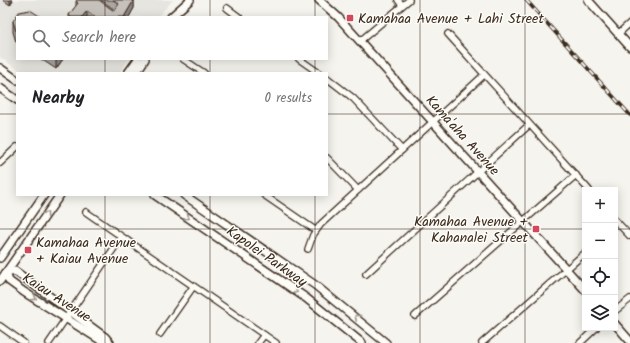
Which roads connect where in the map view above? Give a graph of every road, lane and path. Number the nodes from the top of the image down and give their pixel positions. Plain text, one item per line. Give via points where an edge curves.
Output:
1 (190, 0) edge
2 (318, 0) edge
3 (398, 0) edge
4 (409, 0) edge
5 (588, 0) edge
6 (402, 5) junction
7 (227, 8) dead end
8 (172, 16) edge
9 (238, 16) edge
10 (630, 23) edge
11 (448, 34) dead end
12 (618, 34) junction
13 (360, 41) junction
14 (630, 47) edge
15 (137, 60) edge
16 (144, 60) edge
17 (184, 60) edge
18 (301, 60) edge
19 (0, 68) edge
20 (129, 72) edge
21 (137, 72) edge
22 (202, 72) edge
23 (319, 72) edge
24 (484, 75) junction
25 (16, 79) edge
26 (328, 79) edge
27 (0, 88) edge
28 (16, 99) edge
29 (433, 122) junction
30 (529, 125) junction
31 (16, 148) edge
32 (402, 150) junction
33 (328, 159) edge
34 (0, 163) edge
35 (478, 172) junction
36 (576, 175) junction
37 (586, 187) edge
38 (358, 190) junction
39 (43, 196) edge
40 (59, 196) edge
41 (156, 196) edge
42 (185, 196) edge
43 (265, 196) edge
44 (86, 212) dead end
45 (523, 221) junction
46 (618, 225) edge
47 (315, 230) junction
48 (630, 236) edge
49 (121, 238) junction
50 (308, 249) dead end
51 (582, 255) edge
52 (0, 258) edge
53 (3, 270) edge
54 (566, 270) junction
55 (366, 274) dead end
56 (0, 281) edge
57 (193, 287) junction
58 (582, 287) edge
59 (630, 299) edge
60 (618, 309) edge
61 (70, 311) junction
62 (415, 316) dead end
63 (66, 318) junction
64 (0, 326) edge
65 (618, 327) edge
66 (593, 331) edge
67 (160, 334) dead end
68 (264, 335) junction
69 (630, 341) edge
70 (20, 342) edge
71 (49, 343) edge
72 (105, 343) edge
73 (110, 343) edge
74 (258, 343) edge
75 (276, 343) edge
76 (362, 343) edge
77 (386, 343) edge
78 (482, 343) edge
79 (580, 343) edge

1 - 8 street
2 - 13 street, Kama'aha Avenue
3 - 6 street
4 - 6 street
5 - 12 street
6 - 13 street
7 - 9 street
10 - 12 street
11 - 24 street
12 - 14 street
13 - 29 street, Kama'aha Avenue
15 - 20 street
16 - 21 street
17 - 22 street
18 - 23 street
19 - 25 street
24 - 29 street
24 - 30 street
26 - 32 street via 354,98
27 - 28 street
29 - 32 street
29 - 35 street, Kama'aha Avenue
30 - 35 street
30 - 36 street
31 - 34 street
32 - 38 street
33 - 38 street
35 - 45 street, Kama'aha Avenue
35 - 55 street
36 - 37 street
36 - 45 street
38 - 47 street
39 - 52 street
53 -> 40 street
41 -> 76 street, Kapolei Parkway via 306,298
77 -> 42 street, Kapolei Parkway via 315,285
43 - 47 street
44 - 49 street
45 - 54 street, Kama'aha Avenue
45 - 62 street
46 - 48 street
47 - 50 street
49 - 57 street
49 - 61 street
51 - 54 street
53 - 56 street
53 - 61 street, Kaiau Avenue via 15,271
53 -> 63 street, Kaiau Avenue via 9,280
54 - 58 street, Kama'aha Avenue
54 - 78 street
57 - 67 street
57 - 68 street
59 - 60 street
61 - 63 street
61 - 73 street, Kaiau Avenue via 106,337
63 - 71 street
63 - 72 street, Kaiau Avenue
64 - 70 street
65 - 69 street
66 - 79 street
68 - 74 street
68 - 75 street

